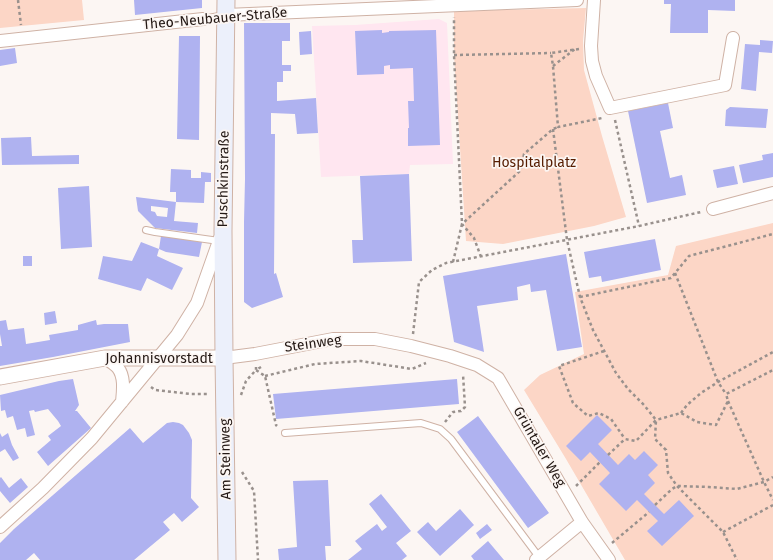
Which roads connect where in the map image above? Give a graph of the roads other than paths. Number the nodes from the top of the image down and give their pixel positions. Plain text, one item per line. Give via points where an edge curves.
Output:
1 (577, 0) edge
2 (594, 0) edge
3 (226, 8) edge
4 (203, 19) joint
5 (733, 38) dead end
6 (0, 41) edge
7 (773, 194) edge
8 (713, 209) road end
9 (146, 230) dead end
10 (221, 236) junction
11 (450, 356) joint
12 (105, 358) junction
13 (224, 358) junction
14 (157, 359) junction
15 (0, 377) edge
16 (122, 402) junction
17 (285, 433) road end
18 (582, 522) junction
19 (0, 527) edge
20 (606, 556) edge
21 (538, 558) edge
22 (227, 560) edge

1 - 3 street, Theo-Neubauer-Straße via 454,5
2 - 5 street via 592,61 610,108 725,85
3 - 4 lane, Theo-Neubauer-Straße
3 - 10 main road, Puschkinstraße
4 - 6 street, Theo-Neubauer-Straße
7 - 8 street
9 - 10 lane
10 - 13 main road, Puschkinstraße
10 - 14 street via 197,303 177,335
11 - 13 street, Steinweg via 375,339 333,339
11 - 18 street, Grüntaler Weg via 477,365 498,378
12 - 14 street, Johannisvorstadt
12 - 15 street, Johannisvorstadt
12 - 16 street via 117,367 121,374
13 - 14 street, Johannisvorstadt
13 - 22 main road, Am Steinweg
14 - 16 street
16 - 19 street via 92,438
17 - 21 lane via 421,423 440,429 451,439
18 - 20 street, Grüntaler Weg
18 - 21 street

